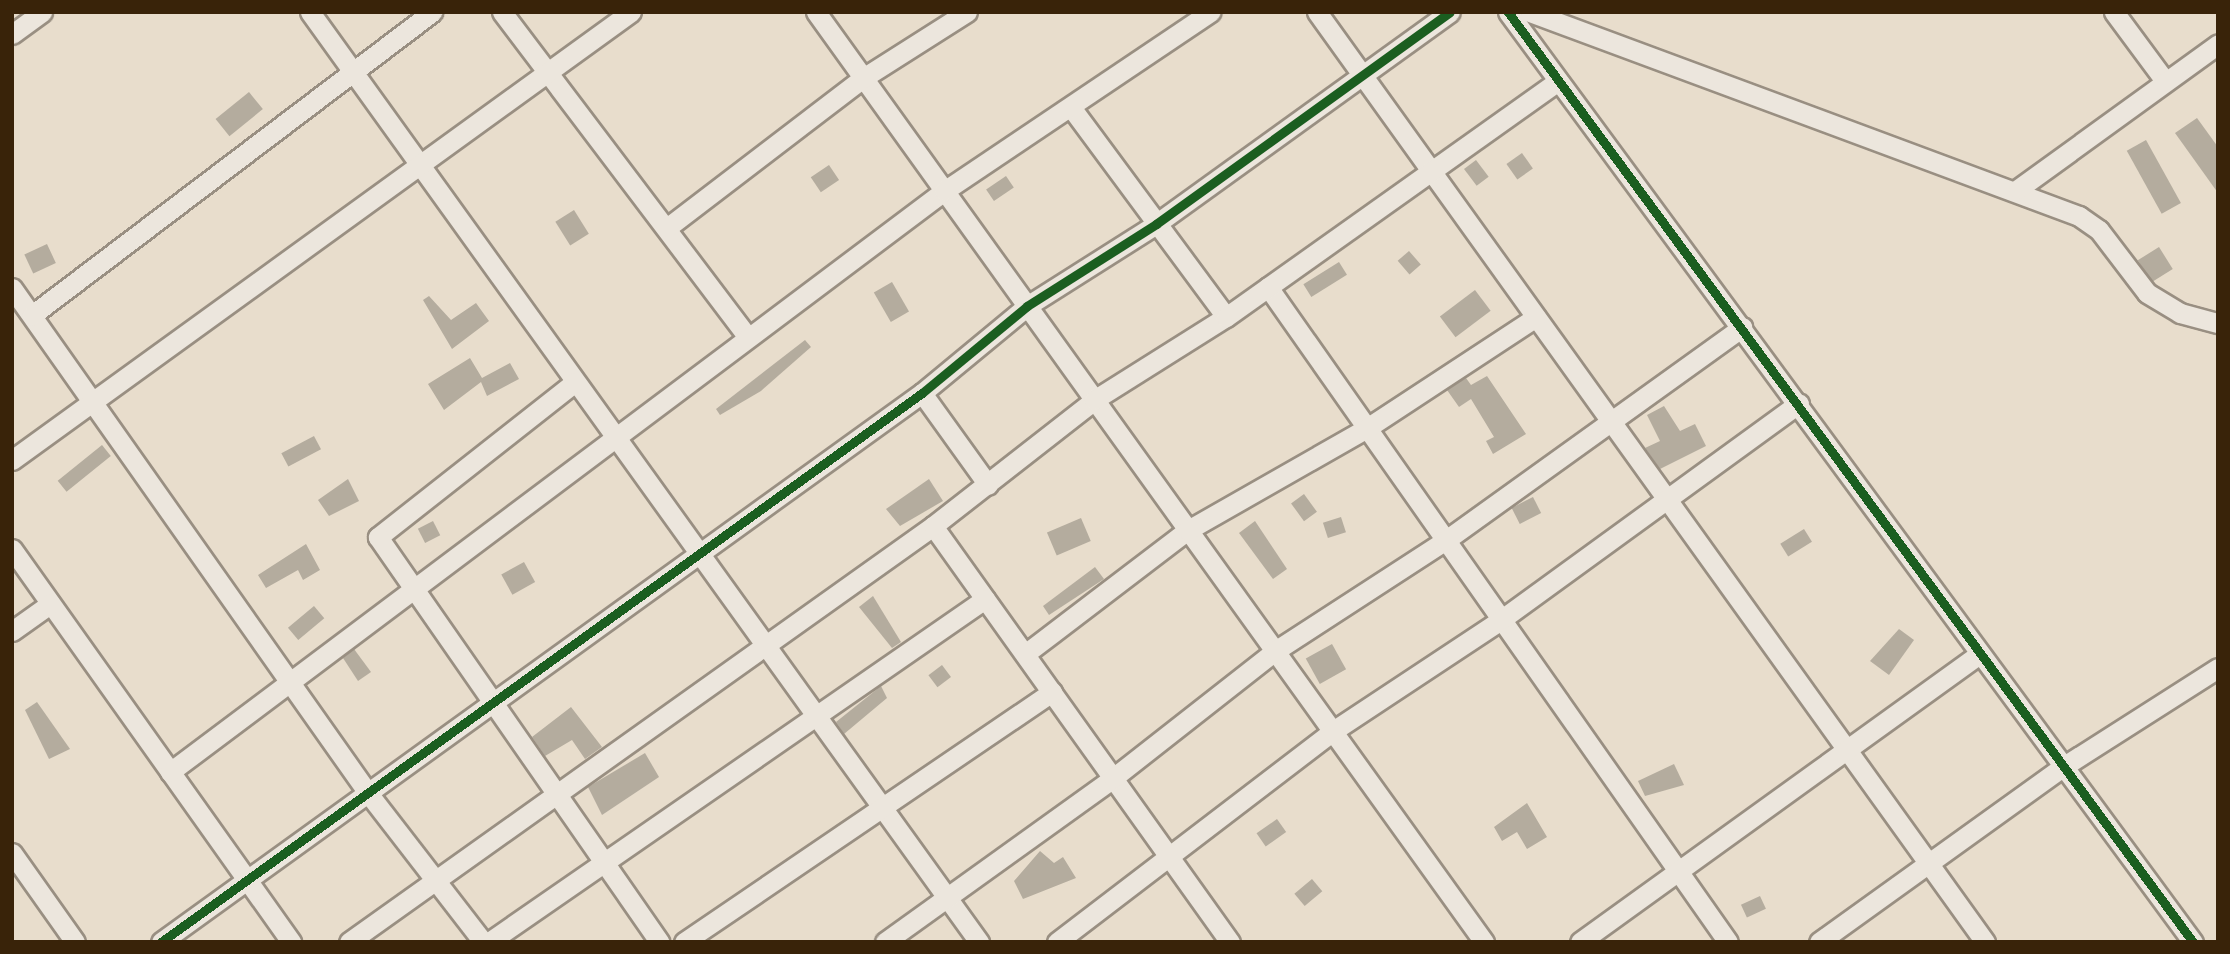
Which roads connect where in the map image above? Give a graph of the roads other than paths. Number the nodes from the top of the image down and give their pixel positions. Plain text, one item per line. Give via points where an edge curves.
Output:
1 (42, 12) edge
2 (310, 12) edge
3 (432, 12) edge
4 (502, 12) edge
5 (631, 12) edge
6 (816, 12) edge
7 (967, 12) edge
8 (1210, 12) edge
9 (1317, 12) edge
10 (1450, 12) edge
11 (1508, 12) edge
12 (1530, 12) edge
13 (2114, 12) edge
14 (12, 34) edge
15 (2218, 44) edge
16 (352, 71) junction
17 (550, 75) junction
18 (1362, 75) junction
19 (863, 78) junction
20 (1558, 81) junction
21 (2165, 82) junction
22 (1073, 110) junction
23 (421, 167) junction
24 (1431, 171) junction
25 (2018, 189) junction
26 (944, 191) junction
27 (1156, 224) junction
28 (668, 227) junction
29 (1268, 287) junction
30 (12, 288) edge
31 (1027, 306) junction
32 (32, 315) junction
33 (1226, 317) junction
34 (1536, 317) junction
35 (2218, 323) edge
36 (1742, 327) junction
37 (748, 337) junction
38 (575, 383) junction
39 (922, 393) junction
40 (1094, 400) junction
41 (94, 401) junction
42 (1799, 403) junction
43 (1611, 421) junction
44 (1367, 428) junction
45 (615, 436) junction
46 (12, 460) edge
47 (988, 485) junction
48 (1667, 499) junction
49 (933, 526) junction
50 (1188, 530) junction
51 (1446, 540) junction
52 (12, 549) edge
53 (699, 554) junction
54 (409, 589) junction
55 (985, 599) junction
56 (50, 604) junction
57 (1502, 619) junction
58 (12, 631) edge
59 (765, 645) junction
60 (1275, 651) junction
61 (1024, 654) junction
62 (1979, 654) junction
63 (2218, 667) edge
64 (288, 681) junction
65 (1052, 692) junction
66 (489, 705) junction
67 (817, 717) junction
68 (1333, 731) junction
69 (1847, 749) junction
70 (2061, 768) junction
71 (170, 772) junction
72 (1113, 778) junction
73 (368, 793) junction
74 (551, 794) junction
75 (883, 808) junction
76 (12, 853) edge
77 (1171, 859) junction
78 (600, 862) junction
79 (1929, 864) junction
80 (1676, 874) junction
81 (18, 875) edge
82 (247, 880) junction
83 (435, 881) junction
84 (947, 898) junction
85 (1978, 939) edge
86 (75, 942) edge
87 (161, 942) edge
88 (291, 942) edge
89 (349, 942) edge
90 (482, 942) edge
91 (489, 942) edge
92 (659, 942) edge
93 (684, 942) edge
94 (885, 942) edge
95 (979, 942) edge
96 (1057, 942) edge
97 (1230, 942) edge
98 (1485, 942) edge
99 (1580, 942) edge
100 (1727, 942) edge
101 (1819, 942) edge
102 (2193, 942) edge

1 - 14 street
2 - 16 street
3 - 16 street
4 - 17 street
5 - 17 street
6 - 19 street
7 - 19 street
8 - 22 street
9 - 18 street
10 - 18 street
11 - 20 street
12 - 25 street
13 - 21 street
15 - 21 street
16 - 23 street
16 - 32 street
17 - 23 street
17 - 28 street
18 - 24 street
18 - 27 street
19 - 26 street
19 - 28 street
20 - 24 street
20 - 36 street
21 - 25 street
22 - 26 street
22 - 27 street
23 - 38 street
23 - 41 street
24 - 29 street
24 - 34 street
25 - 35 street via 2088,222 2162,305
26 - 31 street
26 - 37 street
27 - 31 street
27 - 33 street
28 - 37 street
29 - 33 street
29 - 44 street
30 - 32 street
31 - 39 street
31 - 40 street
32 - 41 street
33 - 40 street
34 - 43 street
34 - 44 street
36 - 42 street
36 - 43 street
37 - 45 street
38 - 45 street
38 - 54 street via 380,532
39 - 47 street
39 - 53 street
40 - 47 street
40 - 50 street
41 - 46 street
41 - 64 street
42 - 48 street
42 - 62 street
43 - 48 street
43 - 51 street
44 - 50 street
44 - 51 street
45 - 53 street
45 - 54 street
47 - 49 street
48 - 57 street
48 - 69 street
49 - 55 street
49 - 59 street
50 - 60 street
50 - 61 street
51 - 57 street
51 - 60 street
52 - 56 street
53 - 59 street
53 - 66 street
54 - 64 street
54 - 66 street
55 - 61 street
55 - 67 street
56 - 58 street
56 - 71 street
57 - 68 street
57 - 80 street
59 - 67 street
59 - 74 street
60 - 68 street
60 - 72 street
61 - 65 street
62 - 69 street
62 - 70 street
63 - 70 street
64 - 71 street
64 - 73 street
65 - 72 street
65 - 75 street
66 - 73 street
66 - 74 street
67 - 75 street
67 - 78 street
68 - 77 street
68 - 98 street
69 - 79 street
69 - 80 street
70 - 79 street
70 - 102 street
71 - 82 street
72 - 77 street
72 - 84 street
73 - 82 street
73 - 83 street
74 - 78 street
74 - 83 street
75 - 84 street
75 - 93 street
76 - 81 street
77 - 96 street
77 - 97 street
78 - 91 street
78 - 92 street
79 - 85 street
79 - 101 street
80 - 99 street
80 - 100 street
81 - 86 street
82 - 87 street
82 - 88 street
83 - 89 street
83 - 90 street
84 - 94 street
84 - 95 street

